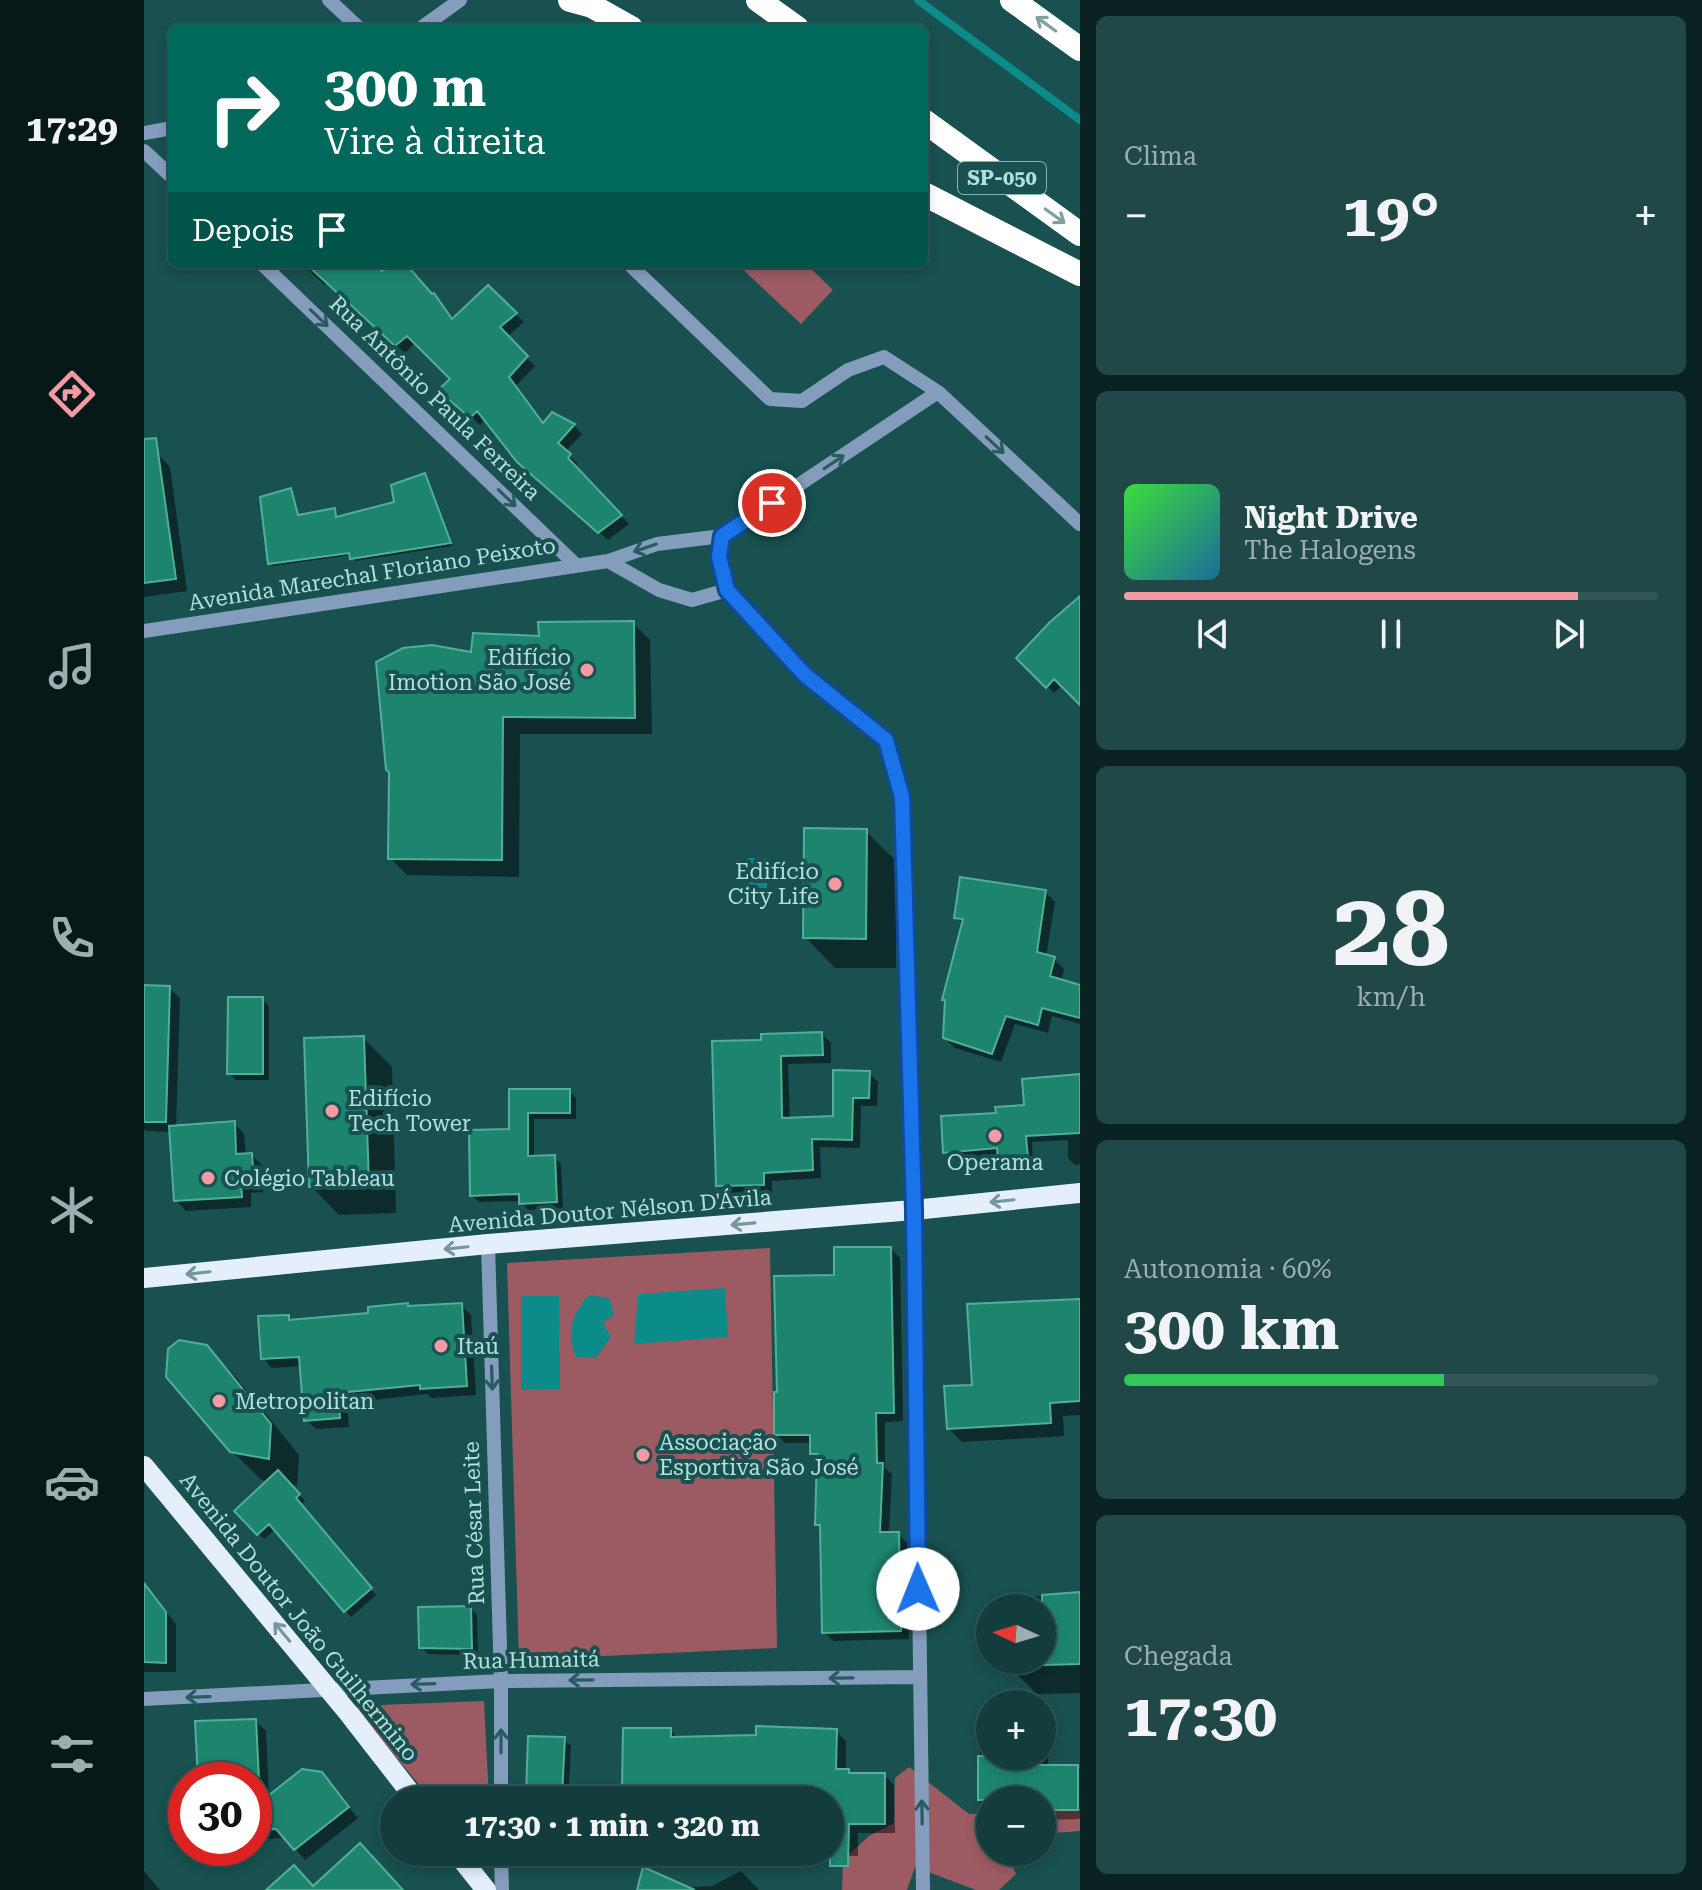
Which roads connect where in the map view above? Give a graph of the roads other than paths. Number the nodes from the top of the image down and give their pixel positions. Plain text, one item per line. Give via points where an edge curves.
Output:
1 (329, 0) edge
2 (570, 0) edge
3 (758, 0) edge
4 (1012, 0) edge
5 (452, 2) edge
6 (355, 24) edge
7 (426, 24) edge
8 (624, 24) edge
9 (791, 24) edge
10 (1080, 49) edge
11 (928, 124) edge
12 (168, 129) edge
13 (144, 133) edge
14 (144, 151) edge
15 (168, 173) edge
16 (928, 196) edge
17 (1080, 234) edge
18 (266, 268) edge
19 (633, 268) edge
20 (1080, 274) edge
21 (938, 392) junction
22 (1080, 524) edge
23 (722, 536) junction
24 (608, 561) junction
25 (576, 565) junction
26 (727, 590) junction
27 (144, 631) edge
28 (1080, 1193) edge
29 (914, 1210) junction
30 (488, 1244) junction
31 (144, 1278) edge
32 (144, 1466) edge
33 (919, 1677) junction
34 (501, 1681) junction
35 (331, 1692) junction
36 (144, 1699) edge
37 (405, 1786) edge
38 (501, 1786) edge
39 (467, 1866) edge
40 (501, 1866) edge
41 (486, 1890) edge
42 (502, 1890) edge
43 (923, 1890) edge

1 - 6 street
2 - 8 highway
3 - 9 highway
10 -> 4 highway
5 - 7 street
11 -> 17 highway, SP-050
12 - 13 street
14 - 15 street
16 - 20 highway
18 -> 25 street, Rua Antônio Paula Ferreira
19 - 21 street via 770,399 802,401 848,370 884,357
21 -> 22 street
23 -> 21 street, Avenida Marechal Floriano Peixoto
23 -> 24 street, Avenida Marechal Floriano Peixoto via 657,544
23 - 26 street via 719,557
24 - 25 street, Avenida Marechal Floriano Peixoto
24 - 26 street via 659,590 692,600
25 - 27 street, Avenida Marechal Floriano Peixoto
26 - 29 street via 805,675 886,740 902,797
28 -> 29 main road, Avenida Doutor Nélson D'Ávila
29 -> 30 main road, Avenida Doutor Nélson D'Ávila
29 - 33 street
30 -> 31 main road, Avenida Doutor Nélson D'Ávila
30 -> 34 street, Rua César Leite
35 -> 32 main road, Avenida Doutor João Guilhermino
33 -> 34 street, Rua Humaitá
43 -> 33 street
34 -> 35 street, Rua Humaitá
38 -> 34 street, Rua César Leite
35 -> 36 street, Rua Humaitá
35 - 37 main road, Avenida Doutor João Guilhermino
39 - 41 main road
40 - 42 street

